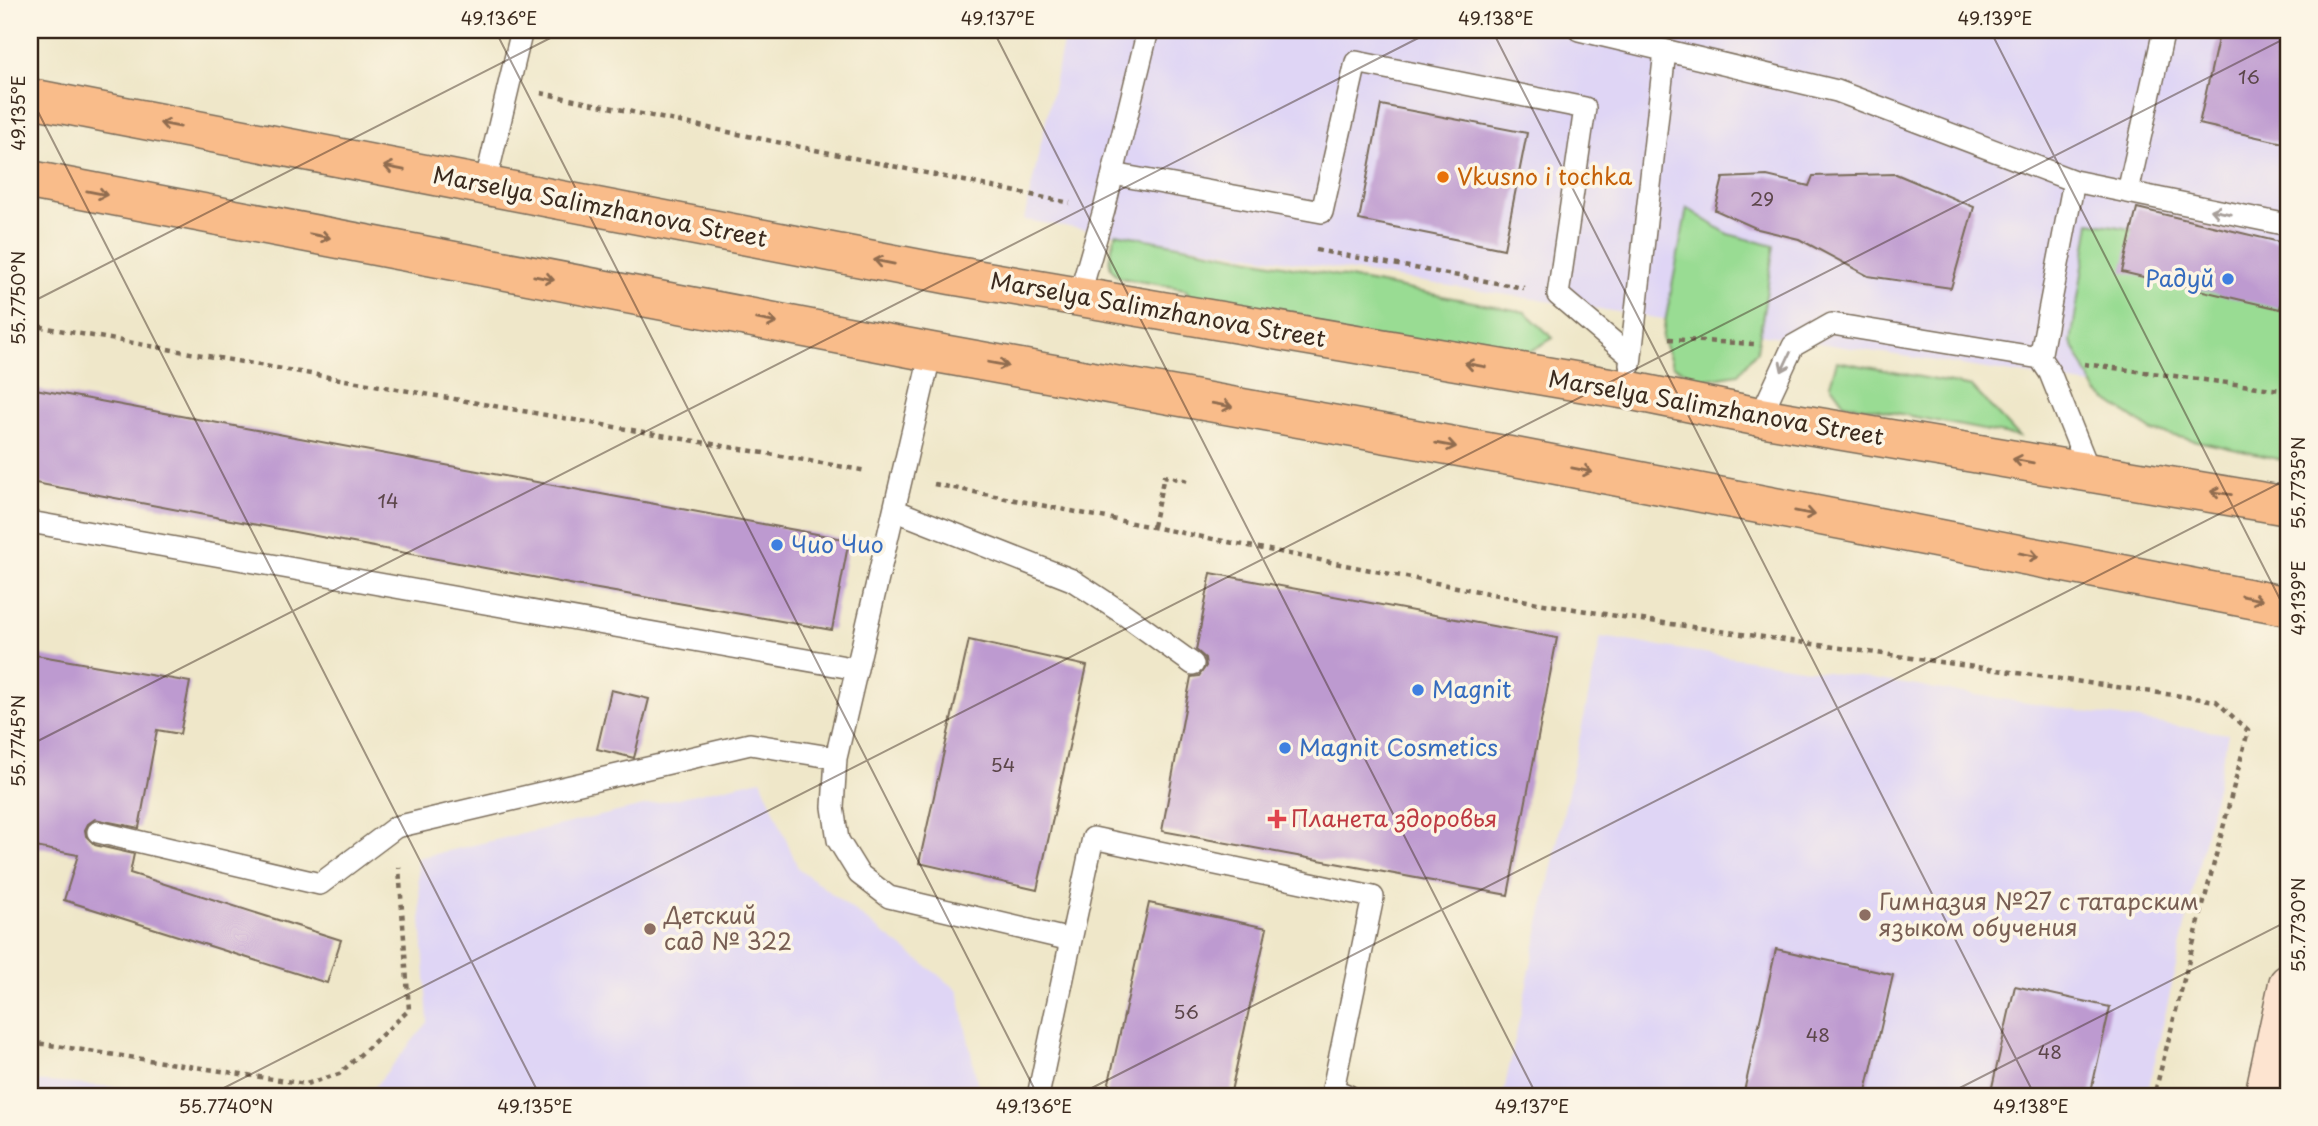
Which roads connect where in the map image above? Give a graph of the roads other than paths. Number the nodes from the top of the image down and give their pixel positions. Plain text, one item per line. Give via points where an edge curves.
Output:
1 (522, 30) edge
2 (1148, 30) edge
3 (1579, 30) edge
4 (2164, 30) edge
5 (1664, 51) junction
6 (30, 98) edge
7 (1113, 174) junction
8 (30, 180) edge
9 (2074, 181) junction
10 (485, 185) junction
11 (2128, 192) junction
12 (2288, 225) edge
13 (1079, 297) junction
14 (931, 352) junction
15 (2040, 358) junction
16 (1631, 361) junction
17 (1760, 417) junction
18 (2090, 473) junction
19 (2288, 506) edge
20 (894, 510) junction
21 (30, 522) edge
22 (2288, 606) edge
23 (1193, 664) dead end
24 (857, 669) junction
25 (836, 758) junction
26 (98, 832) dead end
27 (1071, 940) junction
28 (2288, 984) edge
29 (1334, 1094) edge
30 (1038, 1096) edge
31 (2264, 1096) edge

1 - 10 lane
2 - 7 lane
3 - 5 lane
4 - 11 lane
5 - 9 lane via 1837,91
5 - 16 lane
10 -> 6 main road, Marselya Salimzhanova Street
7 - 13 lane
7 - 16 lane via 1322,212 1356,62 1586,108 1558,295
8 -> 14 main road
9 - 11 lane
9 - 15 lane
13 -> 10 main road, Marselya Salimzhanova Street
12 -> 11 lane
16 -> 13 main road, Marselya Salimzhanova Street
14 - 20 lane
14 -> 22 main road via 1515,457
15 -> 17 lane via 1832,324 1793,346
15 - 18 lane
16 - 17 main road, Marselya Salimzhanova Street
18 -> 17 main road, Marselya Salimzhanova Street
19 -> 18 main road, Marselya Salimzhanova Street
20 - 23 lane via 1072,580
20 - 24 lane
21 - 24 lane
24 - 25 lane
25 - 26 lane via 750,744 396,827 320,884
25 - 27 lane via 833,807 838,840 859,874 889,897
27 - 29 lane via 1093,838 1373,897
27 - 30 lane
28 - 31 main road

